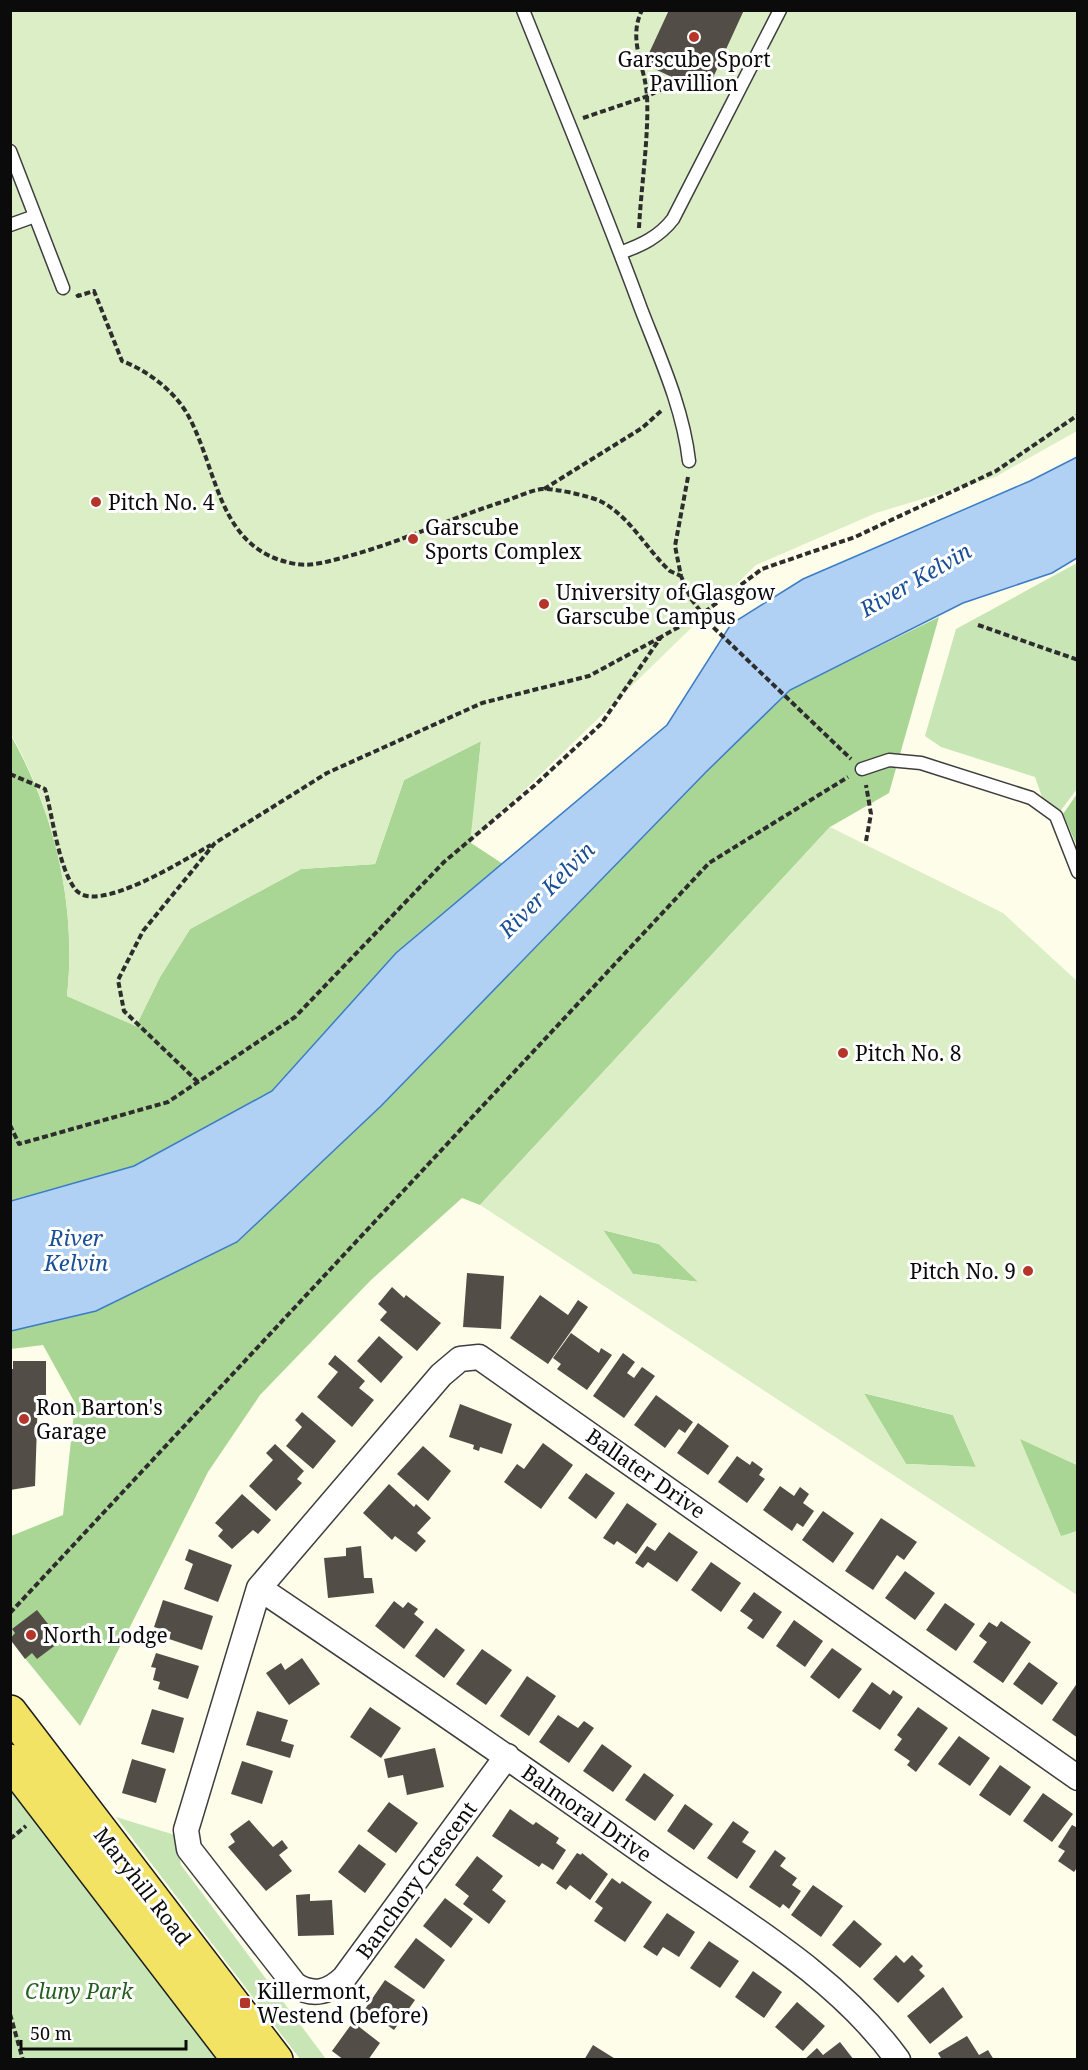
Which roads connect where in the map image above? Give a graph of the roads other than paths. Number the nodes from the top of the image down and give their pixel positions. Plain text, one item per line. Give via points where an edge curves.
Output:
1 (523, 10) edge
2 (780, 10) edge
3 (10, 151) edge
4 (34, 216) junction
5 (10, 225) edge
6 (620, 253) junction
7 (63, 288) road end
8 (689, 461) road end
9 (862, 769) road end
10 (1077, 872) edge
11 (259, 1588) junction
12 (10, 1712) edge
13 (507, 1756) junction
14 (10, 1761) edge
15 (1077, 1779) edge
16 (239, 2060) edge
17 (276, 2060) edge
18 (898, 2060) edge

1 - 6 lane
2 - 6 lane via 673,219 664,231
3 - 4 lane
4 - 5 lane
4 - 7 lane
6 - 8 lane via 675,398
9 - 10 lane via 889,760 906,760 1031,798 1056,816
11 - 13 street, Balmoral Drive
11 - 13 street, Banchory Crescent via 186,1840 189,1849 295,1985 324,1992 344,1978
11 - 15 street, Ballater Drive via 441,1375 460,1359 479,1357
12 - 17 main road, Maryhill Road
13 - 18 street, Balmoral Drive via 812,1973 852,2006
14 - 16 main road, Maryhill Road

